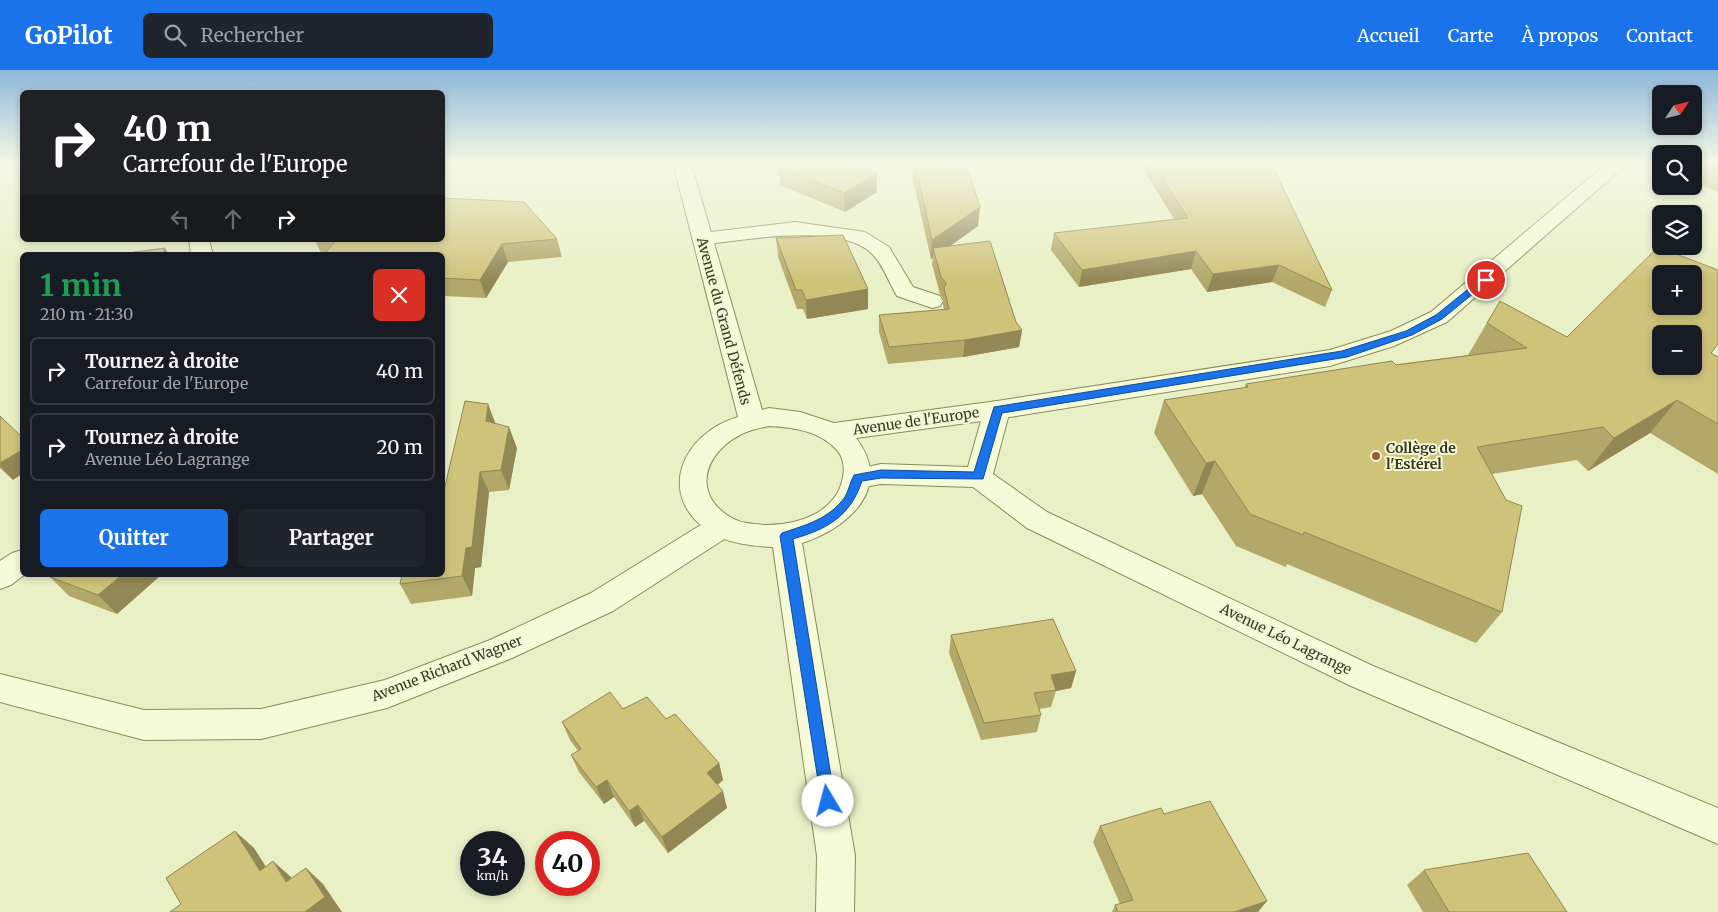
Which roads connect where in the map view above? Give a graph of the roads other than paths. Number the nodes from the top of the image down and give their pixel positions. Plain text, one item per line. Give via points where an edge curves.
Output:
1 (692, 202) edge
2 (1575, 202) edge
3 (702, 239) junction
4 (932, 301) dead end
5 (997, 410) junction
6 (752, 420) junction
7 (833, 432) junction
8 (979, 477) junction
9 (858, 478) junction
10 (722, 526) junction
11 (786, 536) junction
12 (20, 562) edge
13 (0, 577) edge
14 (0, 688) edge
15 (1718, 826) edge
16 (835, 912) edge

1 - 3 street, Avenue du Grand Défends
2 - 5 street, Avenue de l'Europe via 1439,317 1372,347 1330,358
3 - 4 street via 795,228 858,236 882,250 905,291
3 - 6 street, Avenue du Grand Défends
5 - 7 street, Avenue de l'Europe
5 - 8 street
6 - 7 street via 787,417 820,425
6 - 10 street via 715,437 701,451 693,466 691,482 695,499 706,514
7 - 9 street via 848,445 856,461
8 - 9 street via 881,474
8 - 15 street, Avenue Léo Lagrange via 1037,520 1362,676
9 - 11 street via 851,497 836,515 813,528
10 - 11 street via 741,534
10 - 14 street, Avenue Richard Wagner via 602,602 501,649 387,694 261,724 144,725
11 - 16 street via 836,856
12 - 13 street

